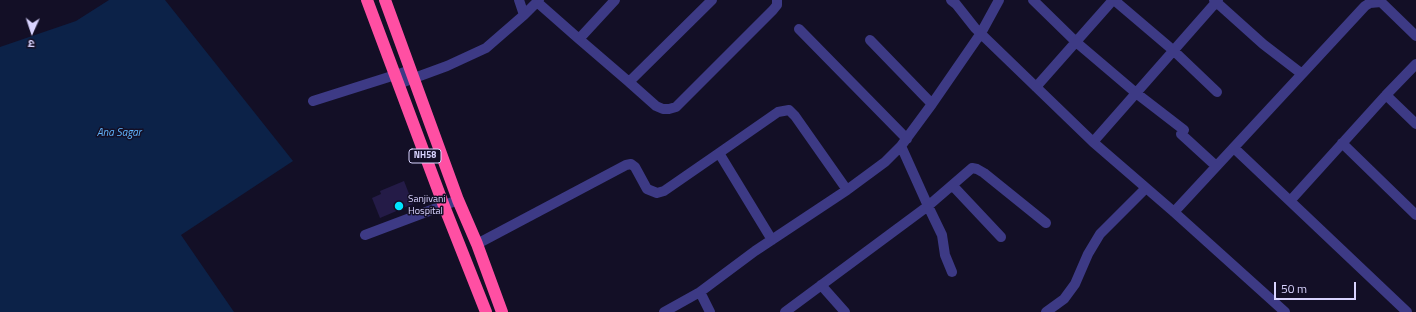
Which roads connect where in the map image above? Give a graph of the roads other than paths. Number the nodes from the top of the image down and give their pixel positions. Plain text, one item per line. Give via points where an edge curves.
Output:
1 (367, 0) edge
2 (385, 0) edge
3 (519, 0) edge
4 (615, 0) edge
5 (712, 0) edge
6 (777, 0) edge
7 (951, 0) edge
8 (999, 0) edge
9 (1033, 0) edge
10 (1114, 0) edge
11 (538, 1) edge
12 (1216, 1) edge
13 (1362, 3) edge
14 (524, 15) junction
15 (799, 29) dead end
16 (981, 33) junction
17 (1416, 36) edge
18 (579, 38) junction
19 (870, 40) dead end
20 (1076, 42) junction
21 (1174, 51) junction
22 (1416, 64) edge
23 (412, 74) junction
24 (1302, 74) junction
25 (396, 79) junction
26 (629, 82) junction
27 (1036, 88) junction
28 (1217, 92) dead end
29 (1136, 93) junction
30 (1386, 95) junction
31 (313, 101) dead end
32 (932, 104) junction
33 (1416, 124) edge
34 (904, 142) junction
35 (1093, 142) junction
36 (1342, 143) junction
37 (1234, 148) junction
38 (719, 153) junction
39 (1216, 166) junction
40 (953, 186) junction
41 (1146, 188) junction
42 (846, 190) junction
43 (458, 200) junction
44 (1290, 201) junction
45 (444, 206) junction
46 (928, 206) junction
47 (1174, 212) junction
48 (1416, 214) edge
49 (1046, 223) dead end
50 (365, 236) dead end
51 (1001, 237) dead end
52 (772, 240) junction
53 (477, 244) junction
54 (952, 272) dead end
55 (822, 285) junction
56 (700, 292) junction
57 (1282, 309) edge
58 (486, 312) edge
59 (502, 312) edge
60 (664, 312) edge
61 (710, 312) edge
62 (785, 312) edge
63 (845, 312) edge
64 (1046, 312) edge
65 (1270, 312) edge
66 (1407, 312) edge

1 - 25 highway, NH58
2 - 23 highway, NH58
3 - 14 street
4 - 18 street
5 - 26 street
6 - 26 street via 773,10 676,107 669,109 656,106
7 - 16 street
8 - 16 street
9 - 20 street
10 - 20 street
10 - 21 street
11 - 14 street
11 - 18 street
12 - 21 street
12 - 24 street via 1263,44
13 - 17 street via 1381,2
13 - 24 street
14 - 23 street via 486,48 447,66
15 - 34 street
16 - 27 street
16 - 32 street
18 - 26 street
19 - 32 street
20 - 27 street
20 - 29 street
21 - 28 street
21 - 29 street
22 - 30 street
23 - 25 street
23 - 43 highway, NH58
24 - 37 street
25 - 31 street
25 - 45 highway, NH58
27 - 35 street
29 - 35 street
29 - 39 street via 1182,132
30 - 33 street
30 - 36 street
32 - 34 street
34 - 42 street via 885,162
34 - 46 street
35 - 41 street
36 - 44 street
36 - 48 street
37 - 39 street
37 - 44 street
38 - 42 street via 778,112 789,110
38 - 52 street
38 - 53 street via 664,191 657,193 648,189 635,167 631,164 626,165
39 - 47 street
40 - 46 street
40 - 49 street via 968,170 977,169
40 - 51 street
41 - 47 street
41 - 64 street via 1100,234 1075,284 1064,299
42 - 52 street
43 - 45 street
43 - 53 highway, NH58
44 - 66 street
45 - 50 street
45 - 58 highway, NH58
46 - 54 street via 942,235 945,255
46 - 55 street
47 - 57 street
52 - 56 street
53 - 59 highway, NH58
55 - 62 street
55 - 63 street
56 - 60 street
56 - 61 street
57 - 65 street

